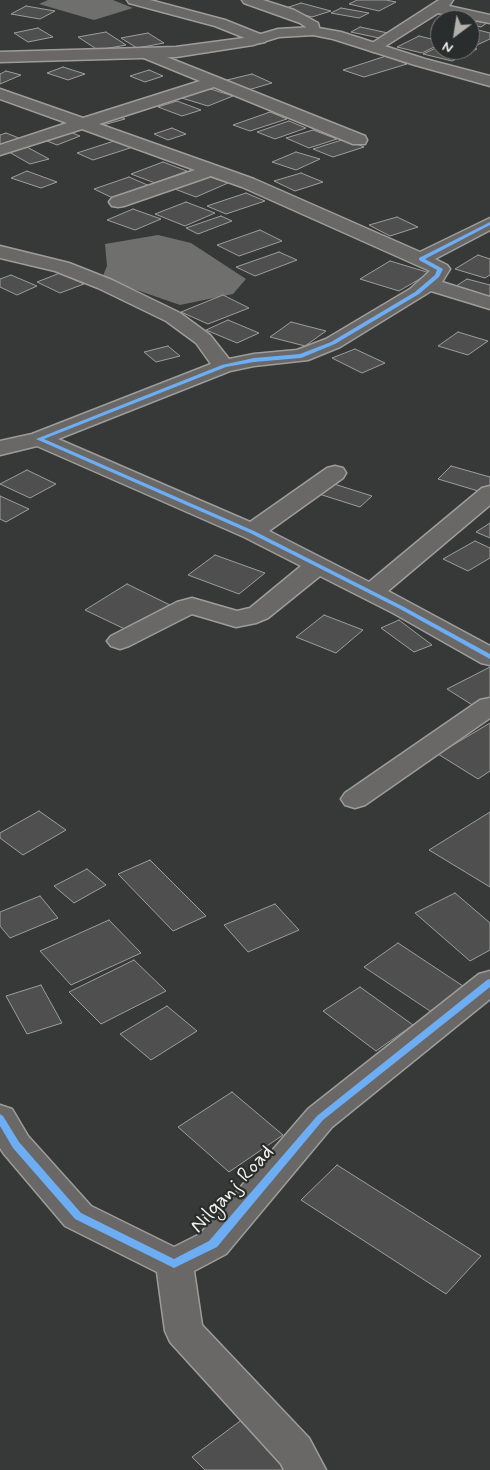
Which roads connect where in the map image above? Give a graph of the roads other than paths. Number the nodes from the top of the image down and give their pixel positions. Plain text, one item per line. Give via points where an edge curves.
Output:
1 (134, 0) edge
2 (248, 0) edge
3 (444, 2) edge
4 (490, 18) edge
5 (313, 32) junction
6 (260, 38) junction
7 (374, 47) junction
8 (144, 53) junction
9 (0, 57) edge
10 (490, 81) edge
11 (214, 82) junction
12 (0, 94) edge
13 (79, 123) junction
14 (360, 140) dead end
15 (0, 150) edge
16 (211, 170) junction
17 (118, 202) dead end
18 (490, 223) edge
19 (0, 252) edge
20 (421, 259) junction
21 (428, 284) junction
22 (490, 303) edge
23 (224, 366) junction
24 (39, 439) junction
25 (0, 448) edge
26 (335, 473) dead end
27 (490, 493) edge
28 (252, 532) junction
29 (318, 565) junction
30 (372, 592) junction
31 (120, 641) dead end
32 (490, 657) edge
33 (490, 706) edge
34 (355, 799) dead end
35 (490, 982) edge
36 (5, 1141) edge
37 (174, 1264) junction
38 (306, 1470) edge

1 - 6 street via 220,23
2 - 5 street via 289,12 313,26
3 - 4 street
3 - 7 street
5 - 6 street via 278,32
5 - 7 street via 336,35
6 - 8 street via 176,52
7 - 10 street
8 - 9 street
8 - 11 street
11 - 13 street
11 - 14 street
12 - 13 street
13 - 15 street
13 - 16 street
16 - 17 street
16 - 20 street
18 - 20 street
19 - 23 street via 62,266 172,317 203,339
20 - 21 street via 440,270
21 - 22 street
21 - 23 street via 341,338 301,356
23 - 24 street
24 - 25 street
24 - 28 street
26 - 28 street
27 - 30 street
28 - 29 street
29 - 30 street
29 - 31 street via 259,613 247,618 186,607
30 - 32 street
33 - 34 street
35 - 37 street, Nilganj Road via 320,1118 213,1244
36 - 37 street via 78,1216
37 - 38 street via 184,1331 295,1451

